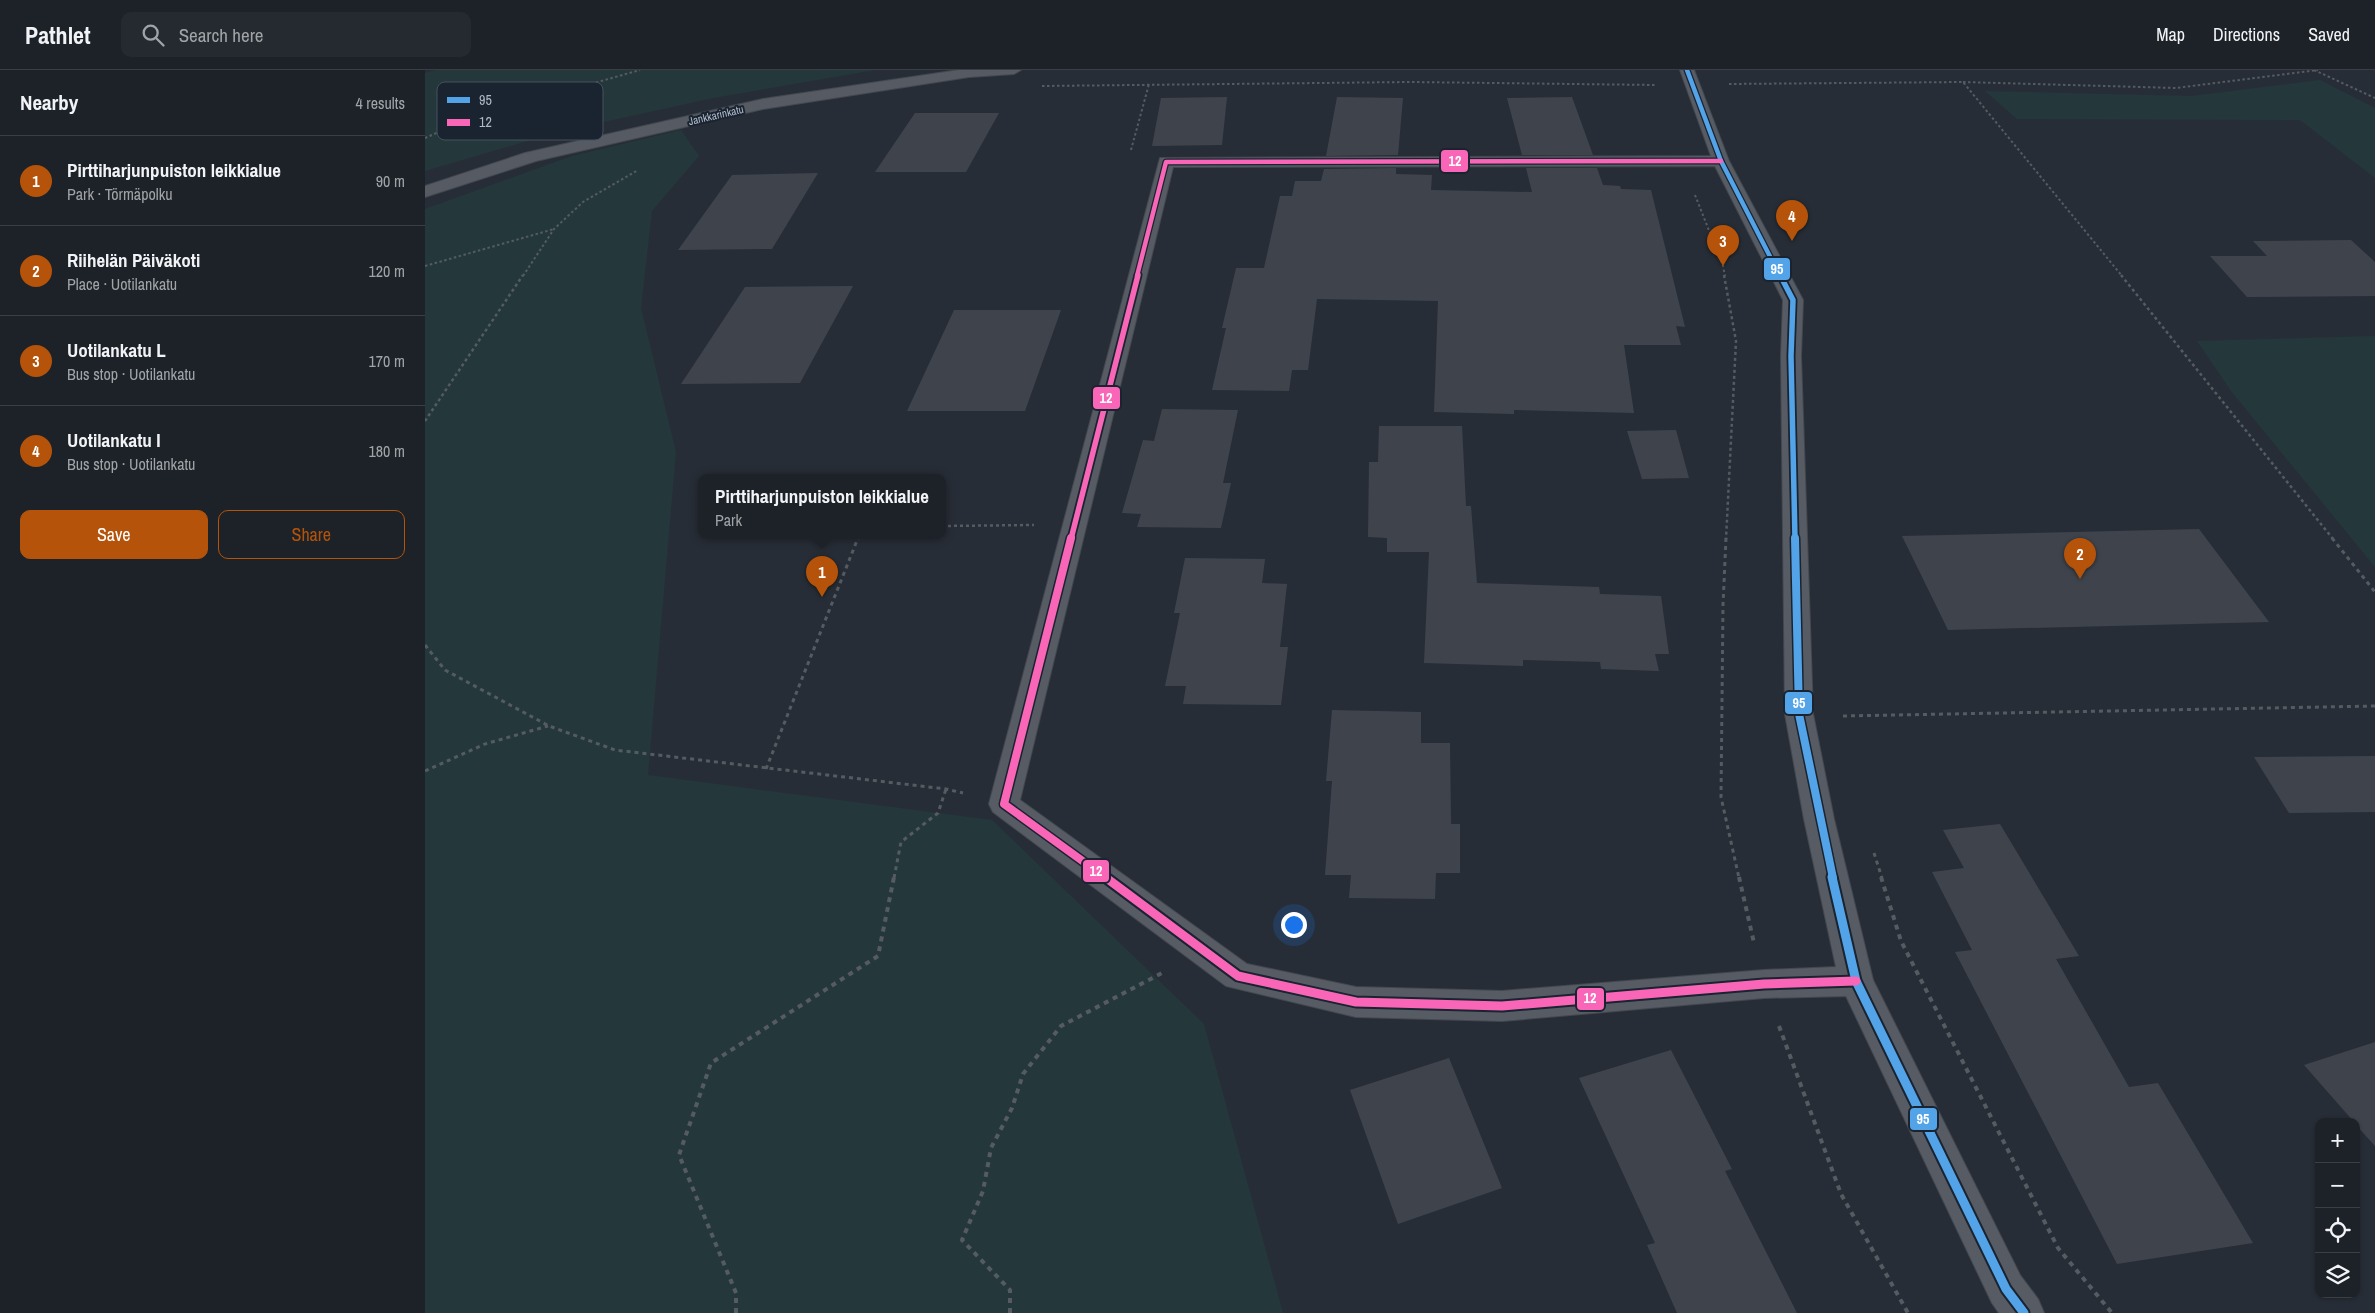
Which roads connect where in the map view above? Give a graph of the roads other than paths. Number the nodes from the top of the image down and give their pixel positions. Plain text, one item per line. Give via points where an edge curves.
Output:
1 (1014, 70) edge
2 (1689, 76) edge
3 (1721, 161) junction
4 (425, 192) edge
5 (1856, 981) junction
6 (2024, 1313) edge

1 - 4 street, Jankkarinkatu via 969,73 763,104 531,157
2 - 3 street
3 - 5 street via 1793,300 1791,356 1799,714
3 - 5 street via 1166,162 1077,525 1004,804 1238,976 1356,1002 1502,1006 1764,984
5 - 6 street via 2006,1289

